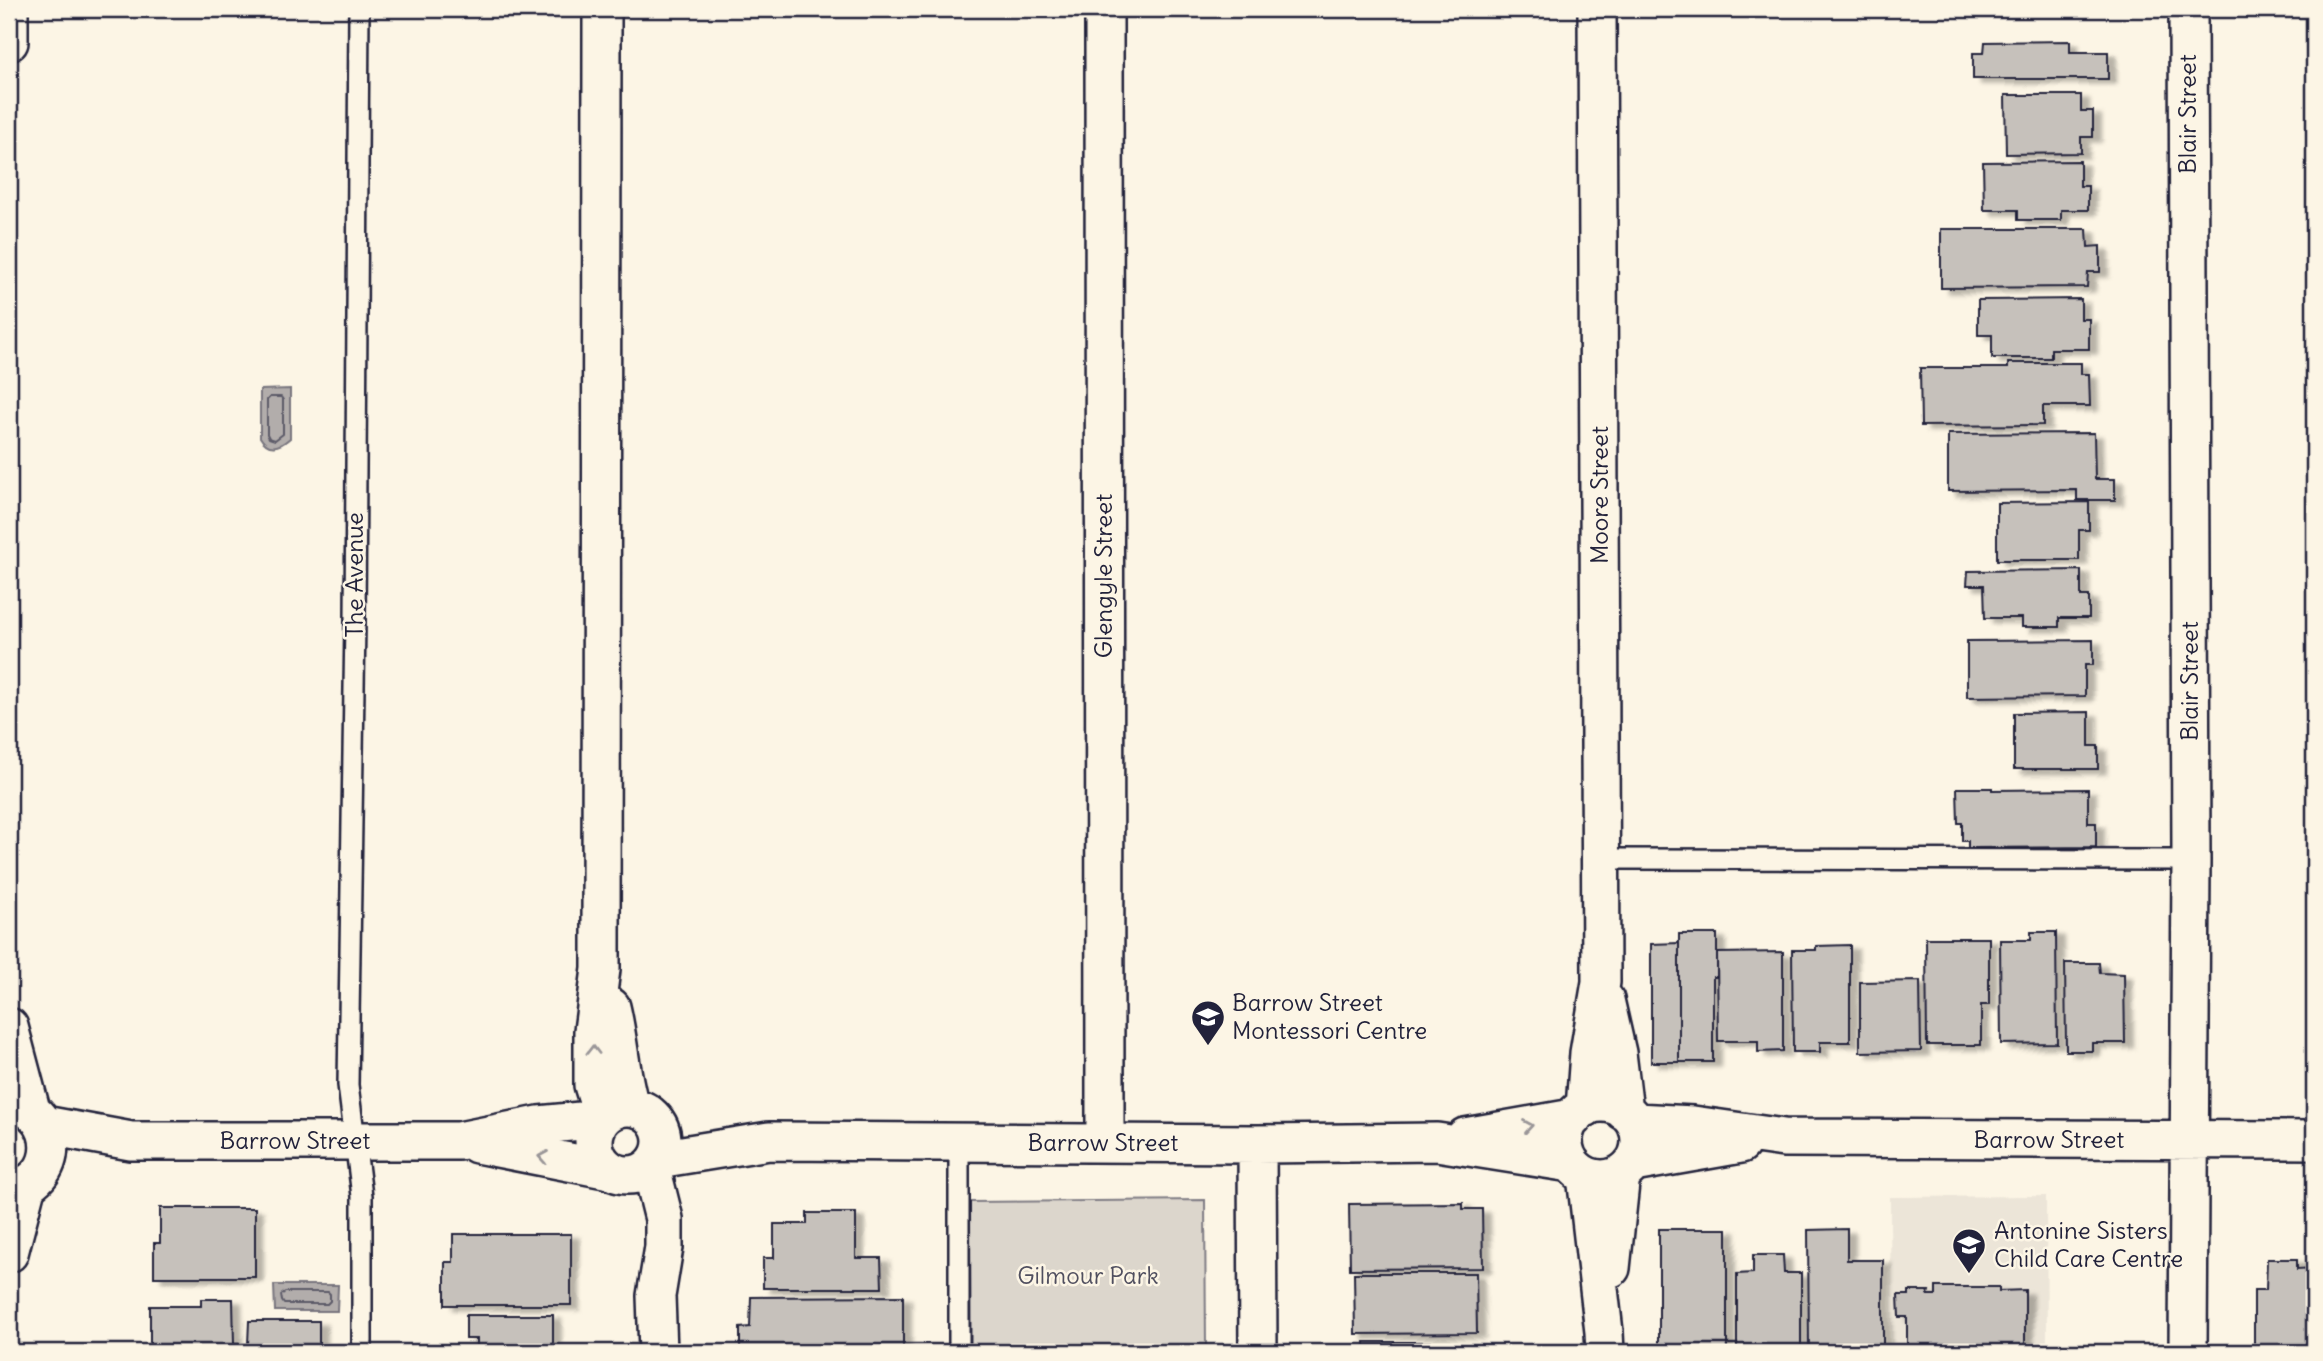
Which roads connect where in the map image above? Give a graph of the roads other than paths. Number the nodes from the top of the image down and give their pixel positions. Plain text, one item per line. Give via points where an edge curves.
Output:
1 (9, 9) edge
2 (359, 9) edge
3 (602, 9) edge
4 (1104, 9) edge
5 (1597, 9) edge
6 (2188, 9) edge
7 (9, 42) edge
8 (1601, 859) junction
9 (2190, 860) junction
10 (1601, 982) junction
11 (9, 1027) edge
12 (28, 1113) edge
13 (1579, 1113) junction
14 (623, 1115) junction
15 (1630, 1116) junction
16 (1784, 1138) junction
17 (2188, 1140) junction
18 (2314, 1140) edge
19 (131, 1141) junction
20 (459, 1141) junction
21 (769, 1141) junction
22 (356, 1142) junction
23 (959, 1142) junction
24 (1437, 1142) junction
25 (1105, 1143) junction
26 (1257, 1144) junction
27 (637, 1168) junction
28 (1603, 1169) junction
29 (27, 1179) edge
30 (9, 1252) edge
31 (1604, 1342) edge
32 (362, 1352) edge
33 (658, 1352) edge
34 (959, 1352) edge
35 (1258, 1352) edge
36 (2188, 1352) edge

1 - 7 street
2 - 22 lane, The Avenue via 348,1085
3 - 14 street via 601,969 616,1028
4 - 25 street, Glengyle Street
5 - 8 street, Moore Street
6 - 9 street, Blair Street
8 - 9 lane
8 - 10 street, Moore Street
9 - 17 street, Blair Street
10 - 13 street, Moore Street
10 - 15 street, Moore Street
11 - 12 street
12 - 19 street, Barrow Street
12 - 29 street via 49,1139 48,1152
13 - 15 street via 1605,1103
24 -> 13 street, Barrow Street
13 - 28 street via 1567,1128 1566,1152
14 - 20 street, Barrow Street
14 - 21 street, Barrow Street
14 - 27 street via 663,1140
14 - 27 street via 596,1129 595,1152 601,1162
15 - 16 street, Barrow Street
15 - 28 street via 1640,1142 1639,1153
16 - 17 street, Barrow Street
16 - 28 street, Barrow Street
17 - 18 street, Barrow Street
17 - 36 street, Blair Street
19 - 22 street, Barrow Street
19 - 29 street, Barrow Street
20 - 22 street, Barrow Street
27 -> 20 street, Barrow Street
21 - 23 street, Barrow Street
21 - 27 street, Barrow Street
22 - 32 lane, The Avenue via 362,1196
23 - 25 street, Barrow Street
23 - 34 lane
24 - 26 street, Barrow Street
24 - 28 street, Barrow Street
25 - 26 street, Barrow Street
26 - 35 street
27 - 33 street via 643,1250 656,1296
28 - 31 street
29 - 30 street

